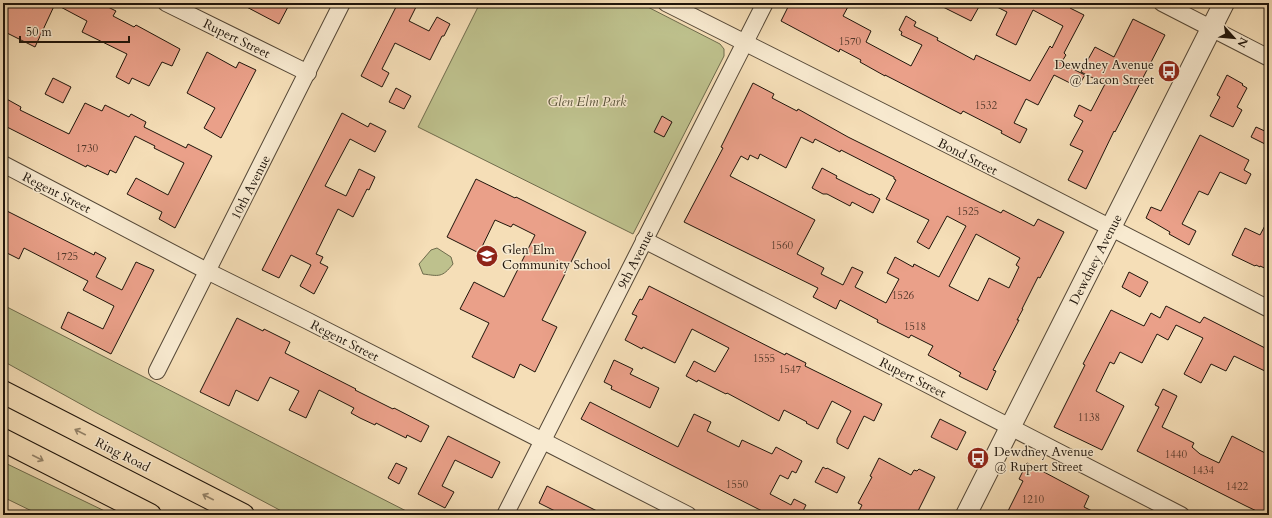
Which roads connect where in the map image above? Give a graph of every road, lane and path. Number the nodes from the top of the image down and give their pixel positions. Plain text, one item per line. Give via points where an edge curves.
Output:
1 (166, 3) edge
2 (342, 3) edge
3 (666, 3) edge
4 (765, 3) edge
5 (1162, 3) edge
6 (1224, 3) edge
7 (1211, 28) junction
8 (745, 43) junction
9 (1269, 58) edge
10 (308, 73) junction
11 (3, 164) edge
12 (1110, 229) junction
13 (644, 240) junction
14 (207, 271) junction
15 (1269, 310) edge
16 (157, 371) dead end
17 (3, 392) edge
18 (1010, 427) junction
19 (3, 440) edge
20 (542, 441) junction
21 (150, 515) edge
22 (243, 515) edge
23 (505, 515) edge
24 (688, 515) edge
25 (966, 515) edge
26 (1181, 515) edge

1 - 10 street, Rupert Street
2 - 10 street, 10th Avenue
3 - 8 street, Bond Street
4 - 8 street, 9th Avenue
5 - 7 street
6 - 7 street, Dewdney Avenue
7 - 9 street
7 - 12 street, Dewdney Avenue
8 - 12 street, Bond Street
8 - 13 street, 9th Avenue
10 - 14 street, 10th Avenue
11 - 14 street, Regent Street
12 - 15 street, Bond Street
12 - 18 street, Dewdney Avenue
13 - 18 street, Rupert Street
13 - 20 street, 9th Avenue
14 - 16 street, 10th Avenue
14 - 20 street, Regent Street
22 -> 17 highway, Ring Road
18 - 25 street, Dewdney Avenue
18 - 26 street, Rupert Street
19 -> 21 highway
20 - 23 street, 9th Avenue
20 - 24 street, Regent Street

